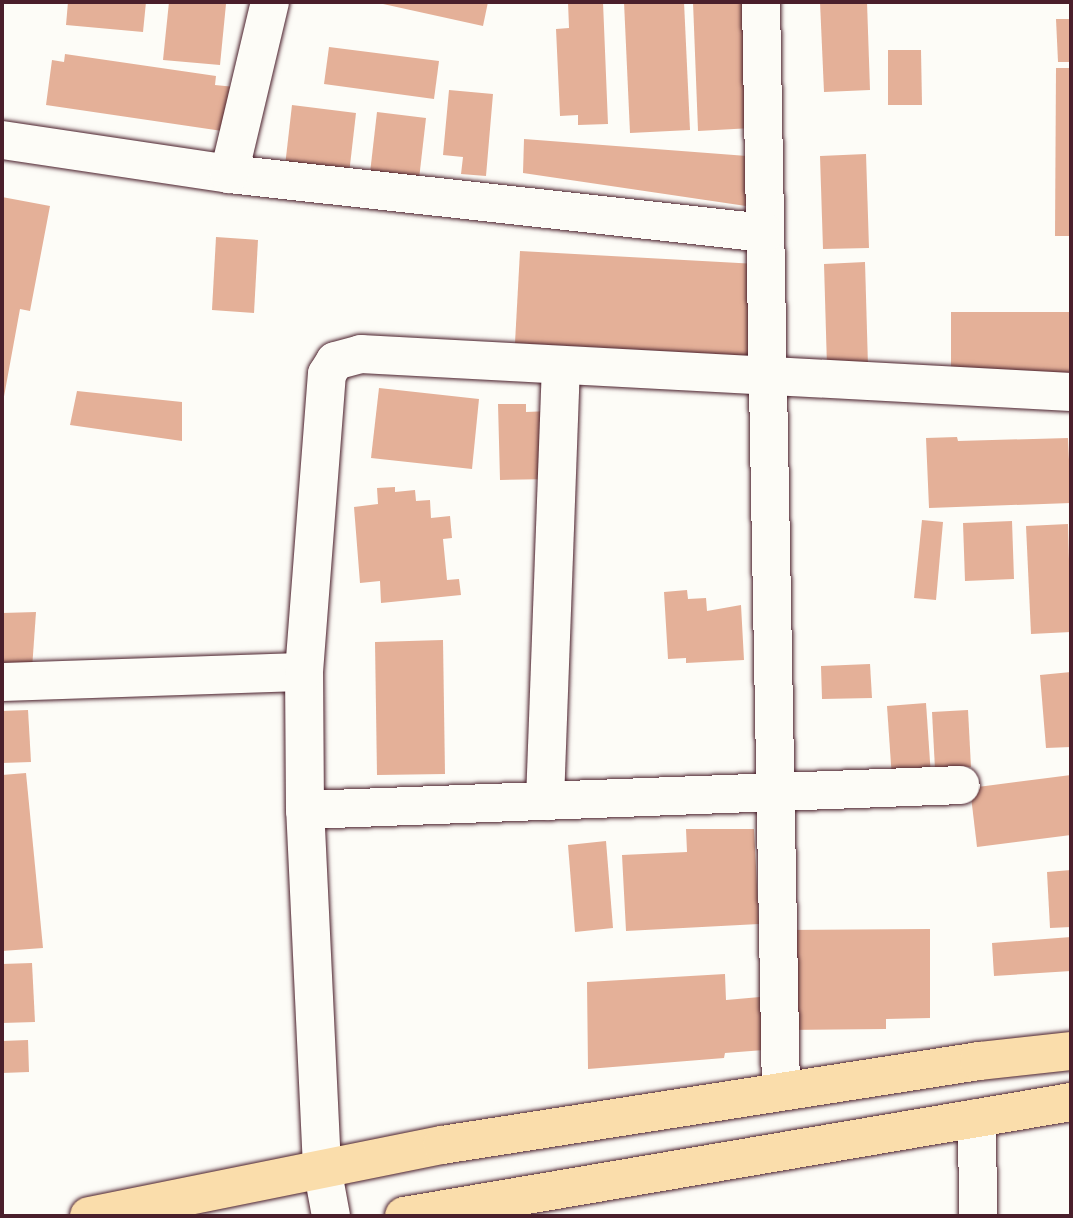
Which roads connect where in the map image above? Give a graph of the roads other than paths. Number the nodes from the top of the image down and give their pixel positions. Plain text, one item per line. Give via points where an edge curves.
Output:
1 (270, 2) edge
2 (761, 2) edge
3 (2, 140) edge
4 (229, 174) junction
5 (765, 233) junction
6 (561, 366) junction
7 (768, 379) junction
8 (1071, 392) edge
9 (304, 672) junction
10 (2, 682) edge
11 (961, 785) dead end
12 (775, 792) junction
13 (545, 801) junction
14 (305, 810) junction
15 (1071, 1051) edge
16 (781, 1091) junction
17 (1071, 1102) edge
18 (977, 1118) junction
19 (322, 1167) junction
20 (89, 1216) edge
21 (331, 1216) edge
22 (404, 1216) edge
23 (978, 1216) edge

1 - 4 street
2 - 5 street
3 - 4 street
4 - 5 street
5 - 7 street
6 - 7 street
6 - 9 street via 361,354 335,361 327,374
6 - 13 street
7 - 8 street
7 - 12 street
9 - 10 street
9 - 14 street
11 - 12 street
12 - 13 street
12 - 16 street
13 - 14 street
14 - 19 street
15 - 16 main road
16 - 19 main road
17 - 18 main road
18 - 22 main road
18 - 23 street
19 - 20 main road
19 - 21 street

